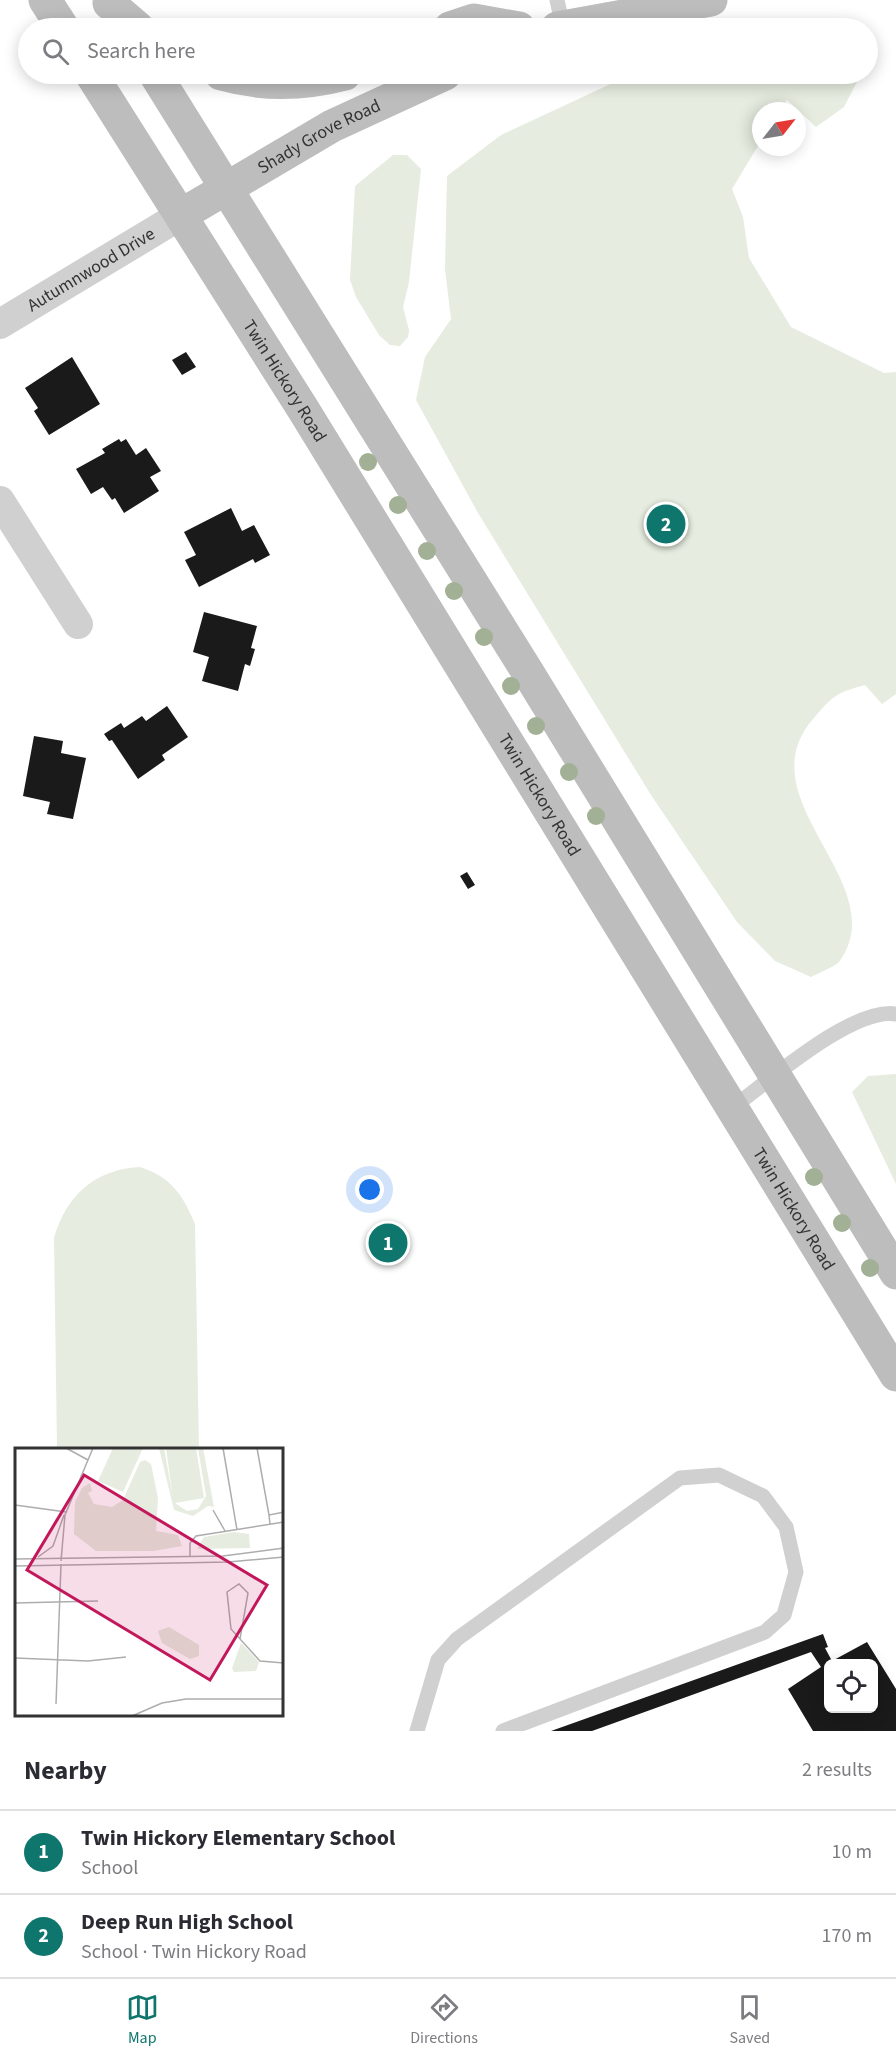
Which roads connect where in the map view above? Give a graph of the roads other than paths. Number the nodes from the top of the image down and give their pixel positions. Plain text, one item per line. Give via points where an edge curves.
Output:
1 (45, 0) edge
2 (711, 0) edge
3 (57, 18) edge
4 (567, 18) edge
5 (97, 84) edge
6 (161, 84) edge
7 (423, 84) edge
8 (227, 187) junction
9 (181, 215) junction
10 (0, 324) edge
11 (0, 501) edge
12 (78, 624) dead end
13 (896, 1014) edge
14 (775, 1077) junction
15 (732, 1108) junction
16 (896, 1273) edge
17 (896, 1375) edge
18 (417, 1731) edge
19 (503, 1731) edge

1 - 3 main road
2 - 4 main road
5 - 9 main road
6 - 8 main road
7 - 8 main road, Shady Grove Road via 332,126
8 - 9 main road, Shady Grove Road
8 - 14 main road
9 - 10 street, Autumnwood Drive
9 - 15 main road, Twin Hickory Road
11 - 12 street
13 - 14 lane via 863,1018 839,1030
14 - 15 lane
14 - 16 main road
15 - 17 main road, Twin Hickory Road
18 - 19 lane via 438,1660 457,1639 680,1478 719,1475 763,1496 786,1527 796,1572 784,1615 765,1632

